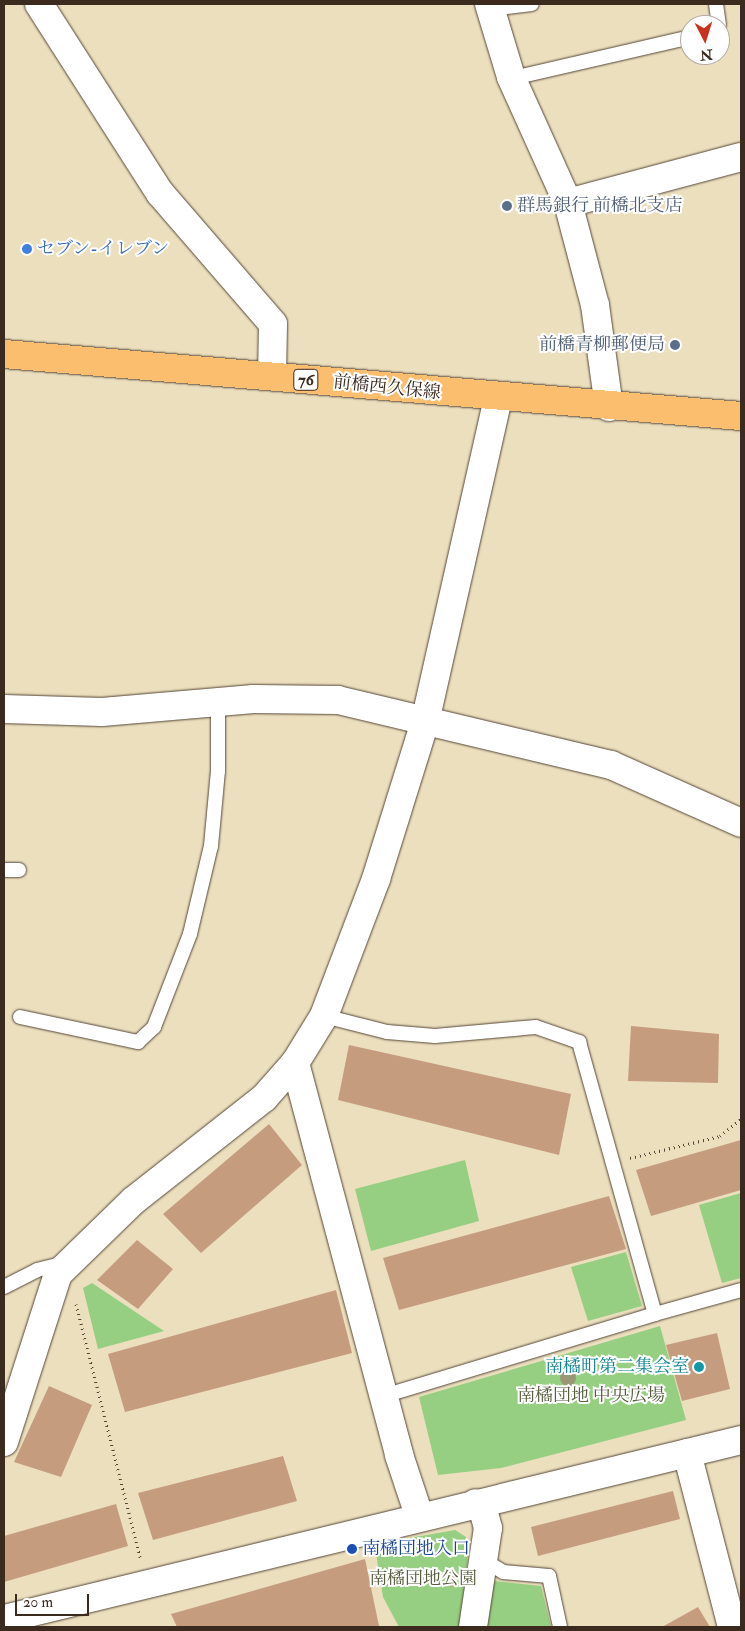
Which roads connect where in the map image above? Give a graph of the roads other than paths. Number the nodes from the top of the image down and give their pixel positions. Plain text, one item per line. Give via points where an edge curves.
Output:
1 (39, 4) edge
2 (532, 4) edge
3 (489, 6) edge
4 (680, 39) edge
5 (513, 78) junction
6 (741, 157) edge
7 (568, 203) junction
8 (4, 354) edge
9 (272, 376) junction
10 (498, 398) junction
11 (609, 407) junction
12 (741, 416) edge
13 (218, 703) junction
14 (4, 710) edge
15 (425, 722) junction
16 (741, 823) edge
17 (4, 870) edge
18 (18, 870) dead end
19 (324, 1016) junction
20 (20, 1017) dead end
21 (296, 1063) junction
22 (70, 1261) junction
23 (4, 1287) edge
24 (741, 1290) edge
25 (655, 1314) junction
26 (383, 1396) junction
27 (741, 1440) edge
28 (4, 1442) edge
29 (687, 1454) junction
30 (475, 1503) junction
31 (419, 1516) junction
32 (485, 1561) junction
33 (83, 1602) junction
34 (4, 1619) edge
35 (61, 1627) edge
36 (473, 1627) edge
37 (560, 1627) edge
38 (732, 1627) edge

1 - 9 street via 160,193 273,324
2 - 3 lane
3 - 5 street
4 - 5 lane
5 - 7 street via 538,144
6 - 7 street
7 - 11 street via 595,304
8 - 9 main road, 前橋西久保線 / 76
9 - 10 main road, 前橋西久保線 / 76
10 - 11 main road, 前橋西久保線 / 76
10 - 15 street
11 - 12 main road, 前橋西久保線 / 76
13 - 14 street via 102,712
13 - 15 street via 338,700
13 - 20 lane via 218,771 211,846 190,934 154,1027 138,1042
15 - 16 street via 611,765
15 - 19 street via 376,879
17 - 18 lane
19 - 21 street
19 - 25 lane via 387,1032 434,1036 536,1027 579,1042
21 - 22 street via 264,1098 133,1201
21 - 26 street
22 - 23 lane via 37,1270
22 - 28 street via 58,1274
24 - 25 lane
25 - 26 lane
26 - 31 street
27 - 29 street
29 - 30 street
29 - 38 street
30 - 31 street
30 - 32 street via 484,1514 488,1528
31 - 33 street
32 - 36 street
32 - 37 lane via 503,1572 549,1576
33 - 34 street
33 - 35 street

